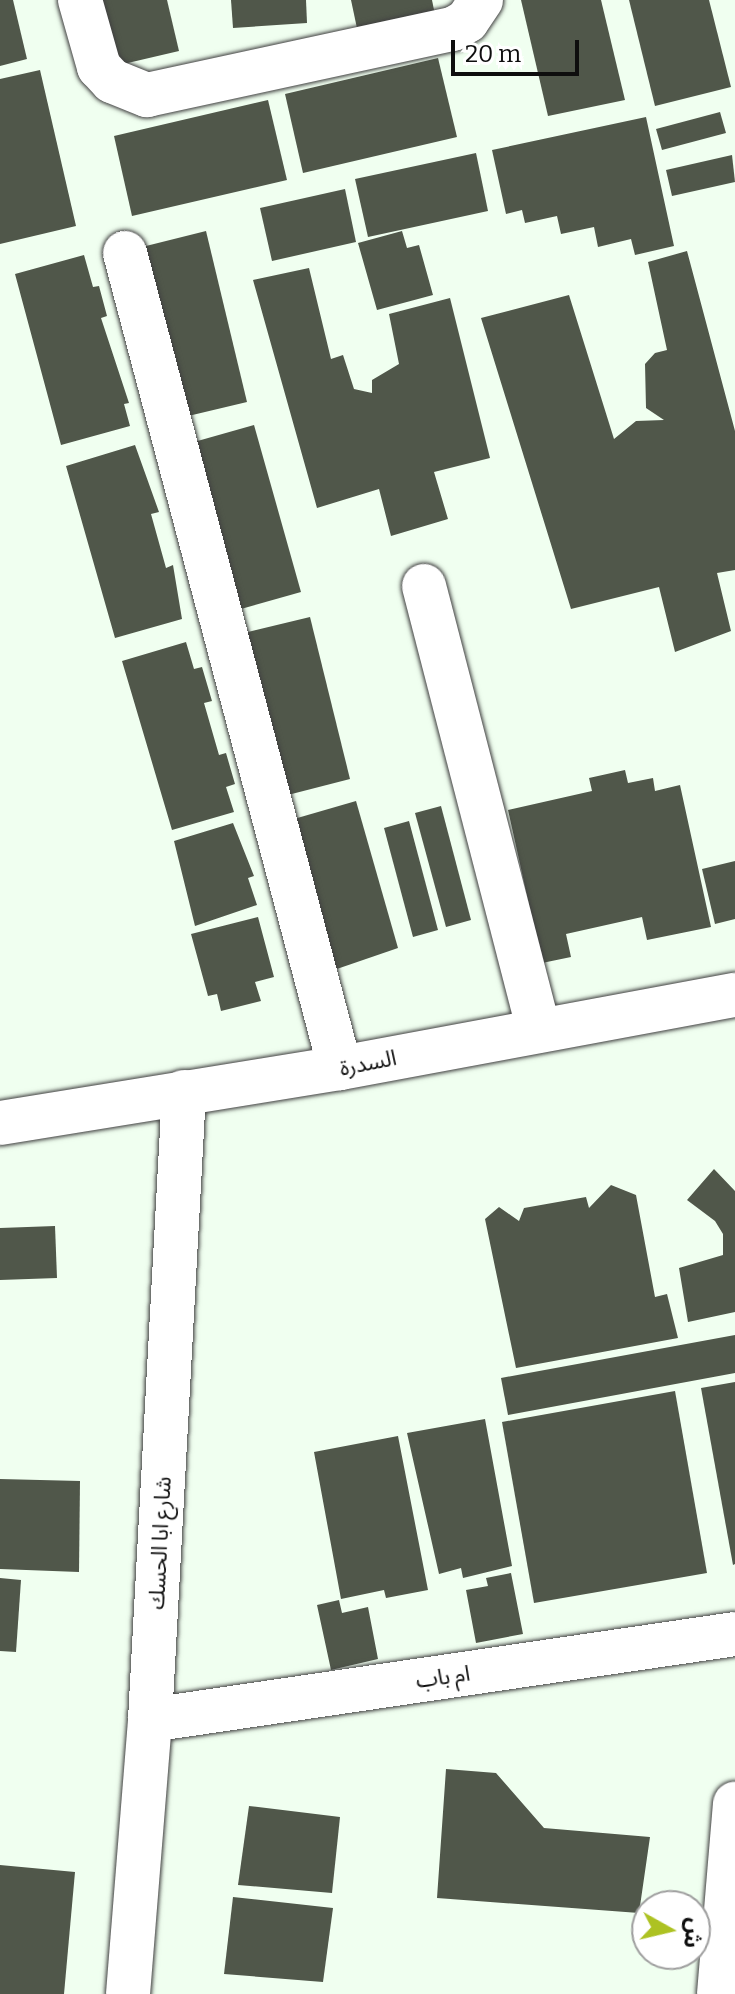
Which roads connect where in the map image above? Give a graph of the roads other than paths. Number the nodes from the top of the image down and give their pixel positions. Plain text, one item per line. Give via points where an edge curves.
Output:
1 (80, 0) edge
2 (481, 0) edge
3 (125, 253) dead end
4 (424, 586) dead end
5 (735, 995) edge
6 (539, 1030) junction
7 (340, 1068) junction
8 (184, 1092) junction
9 (0, 1123) edge
10 (735, 1634) edge
11 (150, 1720) junction
12 (735, 1804) edge
13 (128, 1994) edge
14 (719, 1994) edge

1 - 2 street via 99,67 112,81 147,95 453,29 467,21
3 - 7 street
4 - 6 street
5 - 6 street, السدرة
6 - 7 street, السدرة
7 - 8 street, السدرة
8 - 9 street, السدرة
8 - 11 street, شارع ابا الحسك
10 - 11 street, ام باب
11 - 13 street, شارع ابا الحسك
12 - 14 street

